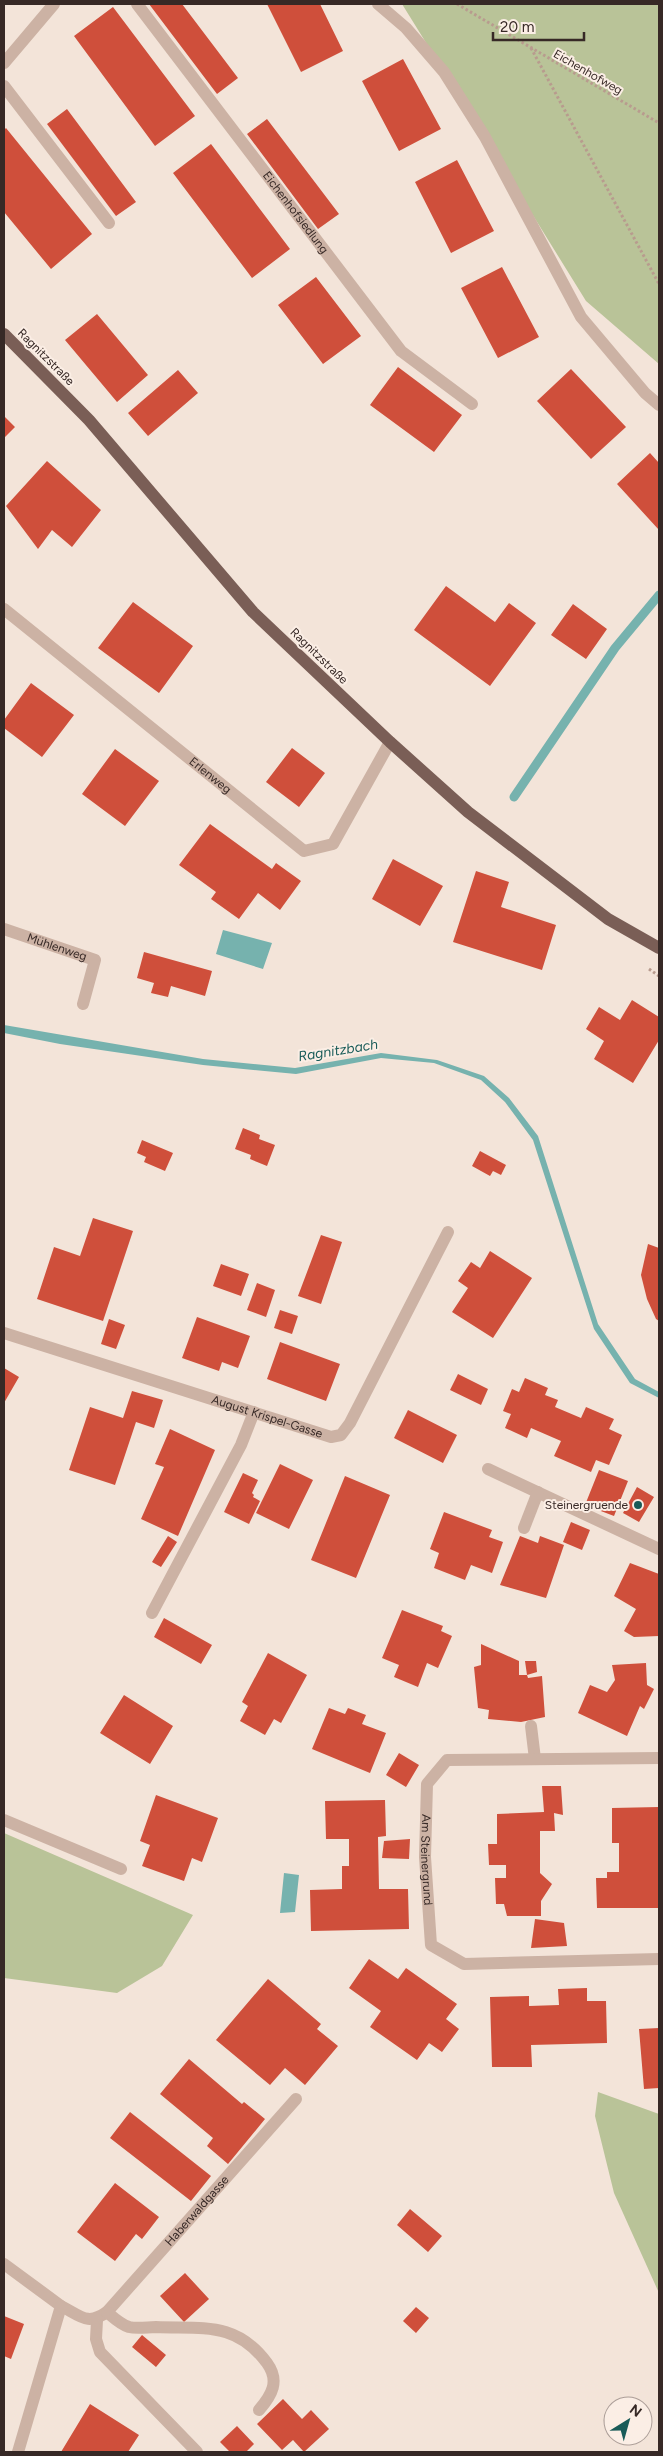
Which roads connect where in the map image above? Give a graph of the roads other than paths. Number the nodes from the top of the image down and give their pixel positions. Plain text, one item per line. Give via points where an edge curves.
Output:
1 (54, 4) edge
2 (137, 4) edge
3 (378, 4) edge
4 (4, 63) edge
5 (4, 86) edge
6 (109, 223) dead end
7 (4, 334) edge
8 (472, 404) dead end
9 (659, 405) edge
10 (4, 609) edge
11 (390, 742) junction
12 (4, 928) edge
13 (659, 948) edge
14 (83, 1004) dead end
15 (448, 1232) dead end
16 (4, 1333) edge
17 (254, 1412) junction
18 (488, 1469) dead end
19 (538, 1492) junction
20 (524, 1528) dead end
21 (659, 1549) edge
22 (152, 1613) dead end
23 (531, 1726) dead end
24 (659, 1758) edge
25 (535, 1759) junction
26 (4, 1820) edge
27 (121, 1870) dead end
28 (659, 1959) edge
29 (296, 2099) dead end
30 (4, 2264) edge
31 (61, 2306) junction
32 (102, 2316) junction
33 (259, 2410) dead end
34 (18, 2452) edge
35 (197, 2452) edge

1 - 4 street
2 - 8 street, Eichenhofsiedlung via 401,351
3 - 9 street via 406,28 444,72 485,137 581,317
5 - 6 street
7 - 11 main road, Ragnitzstraße via 89,420 253,612
10 - 11 street, Erlenweg via 304,851 333,844
11 - 13 main road, Ragnitzstraße via 476,818 608,918
12 - 14 street, Mühlenweg via 95,960
15 - 17 street, August Krispel-Gasse via 350,1423 341,1434 331,1437
16 - 17 street, August Krispel-Gasse
17 - 22 street via 241,1445
18 - 19 street
19 - 20 street
19 - 21 street
23 - 25 street
24 - 25 street, Am Steinergrund
25 - 28 street, Am Steinergrund via 447,1760 427,1784 425,1857 431,1946 464,1964
26 - 27 street
29 - 32 street, Haberwaldgasse
30 - 31 street
31 - 32 street via 89,2320
31 - 34 street
32 - 33 street via 131,2327 233,2333 260,2354 275,2378 274,2388
32 - 35 street via 96,2339 100,2352

